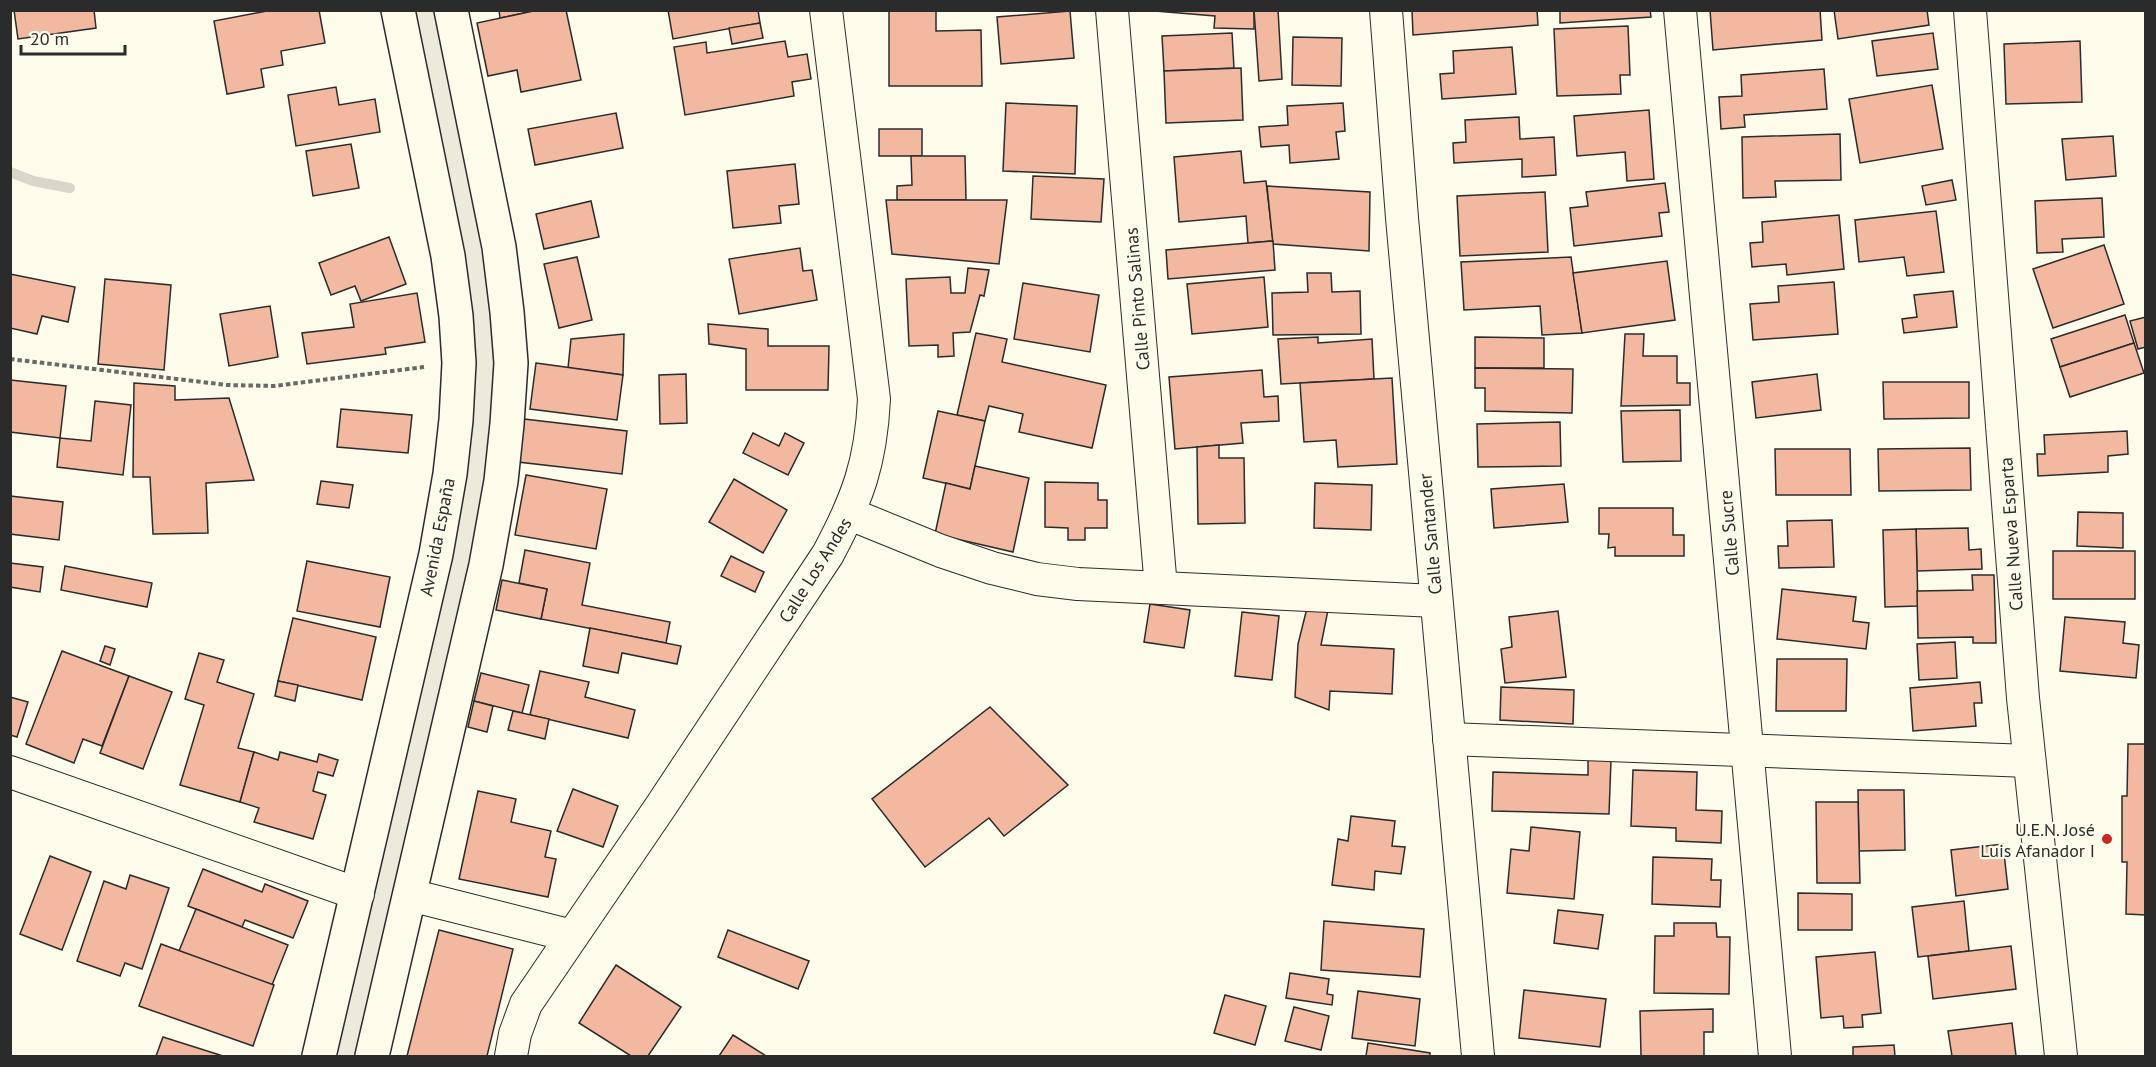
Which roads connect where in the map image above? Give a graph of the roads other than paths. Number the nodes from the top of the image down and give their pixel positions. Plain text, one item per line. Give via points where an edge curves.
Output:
1 (398, 10) edge
2 (451, 10) edge
3 (826, 10) edge
4 (1112, 10) edge
5 (1386, 10) edge
6 (1680, 10) edge
7 (1970, 10) edge
8 (850, 514) junction
9 (1161, 588) junction
10 (1436, 601) junction
11 (1449, 739) junction
12 (1749, 750) junction
13 (2029, 761) junction
14 (10, 772) edge
15 (358, 894) junction
16 (410, 895) junction
17 (572, 936) junction
18 (319, 1056) edge
19 (372, 1056) edge
20 (511, 1056) edge
21 (1478, 1056) edge
22 (1775, 1056) edge
23 (2061, 1056) edge

1 - 15 main road, Avenida España via 448,256 459,363 450,474 436,554
2 - 16 main road via 499,247 511,363 501,481 486,565
3 - 8 street, Calle Los Andes via 874,399 864,474
4 - 9 street, Calle Pinto Salinas
5 - 10 street, Calle Santander
6 - 12 street, Calle Sucre
7 - 13 street, Calle Nueva Esparta
8 - 9 street via 941,551 1037,579
8 - 17 street, Calle Los Andes via 828,554
9 - 10 street
10 - 11 street, Calle Santander
11 - 12 street
11 - 21 street, Calle Santander
12 - 13 street
12 - 22 street, Calle Sucre
13 - 23 street, Calle Nueva Esparta
14 - 15 street
15 - 18 main road, Avenida España
16 - 17 street
16 - 19 main road
17 - 20 street, Calle Los Andes via 526,1005

